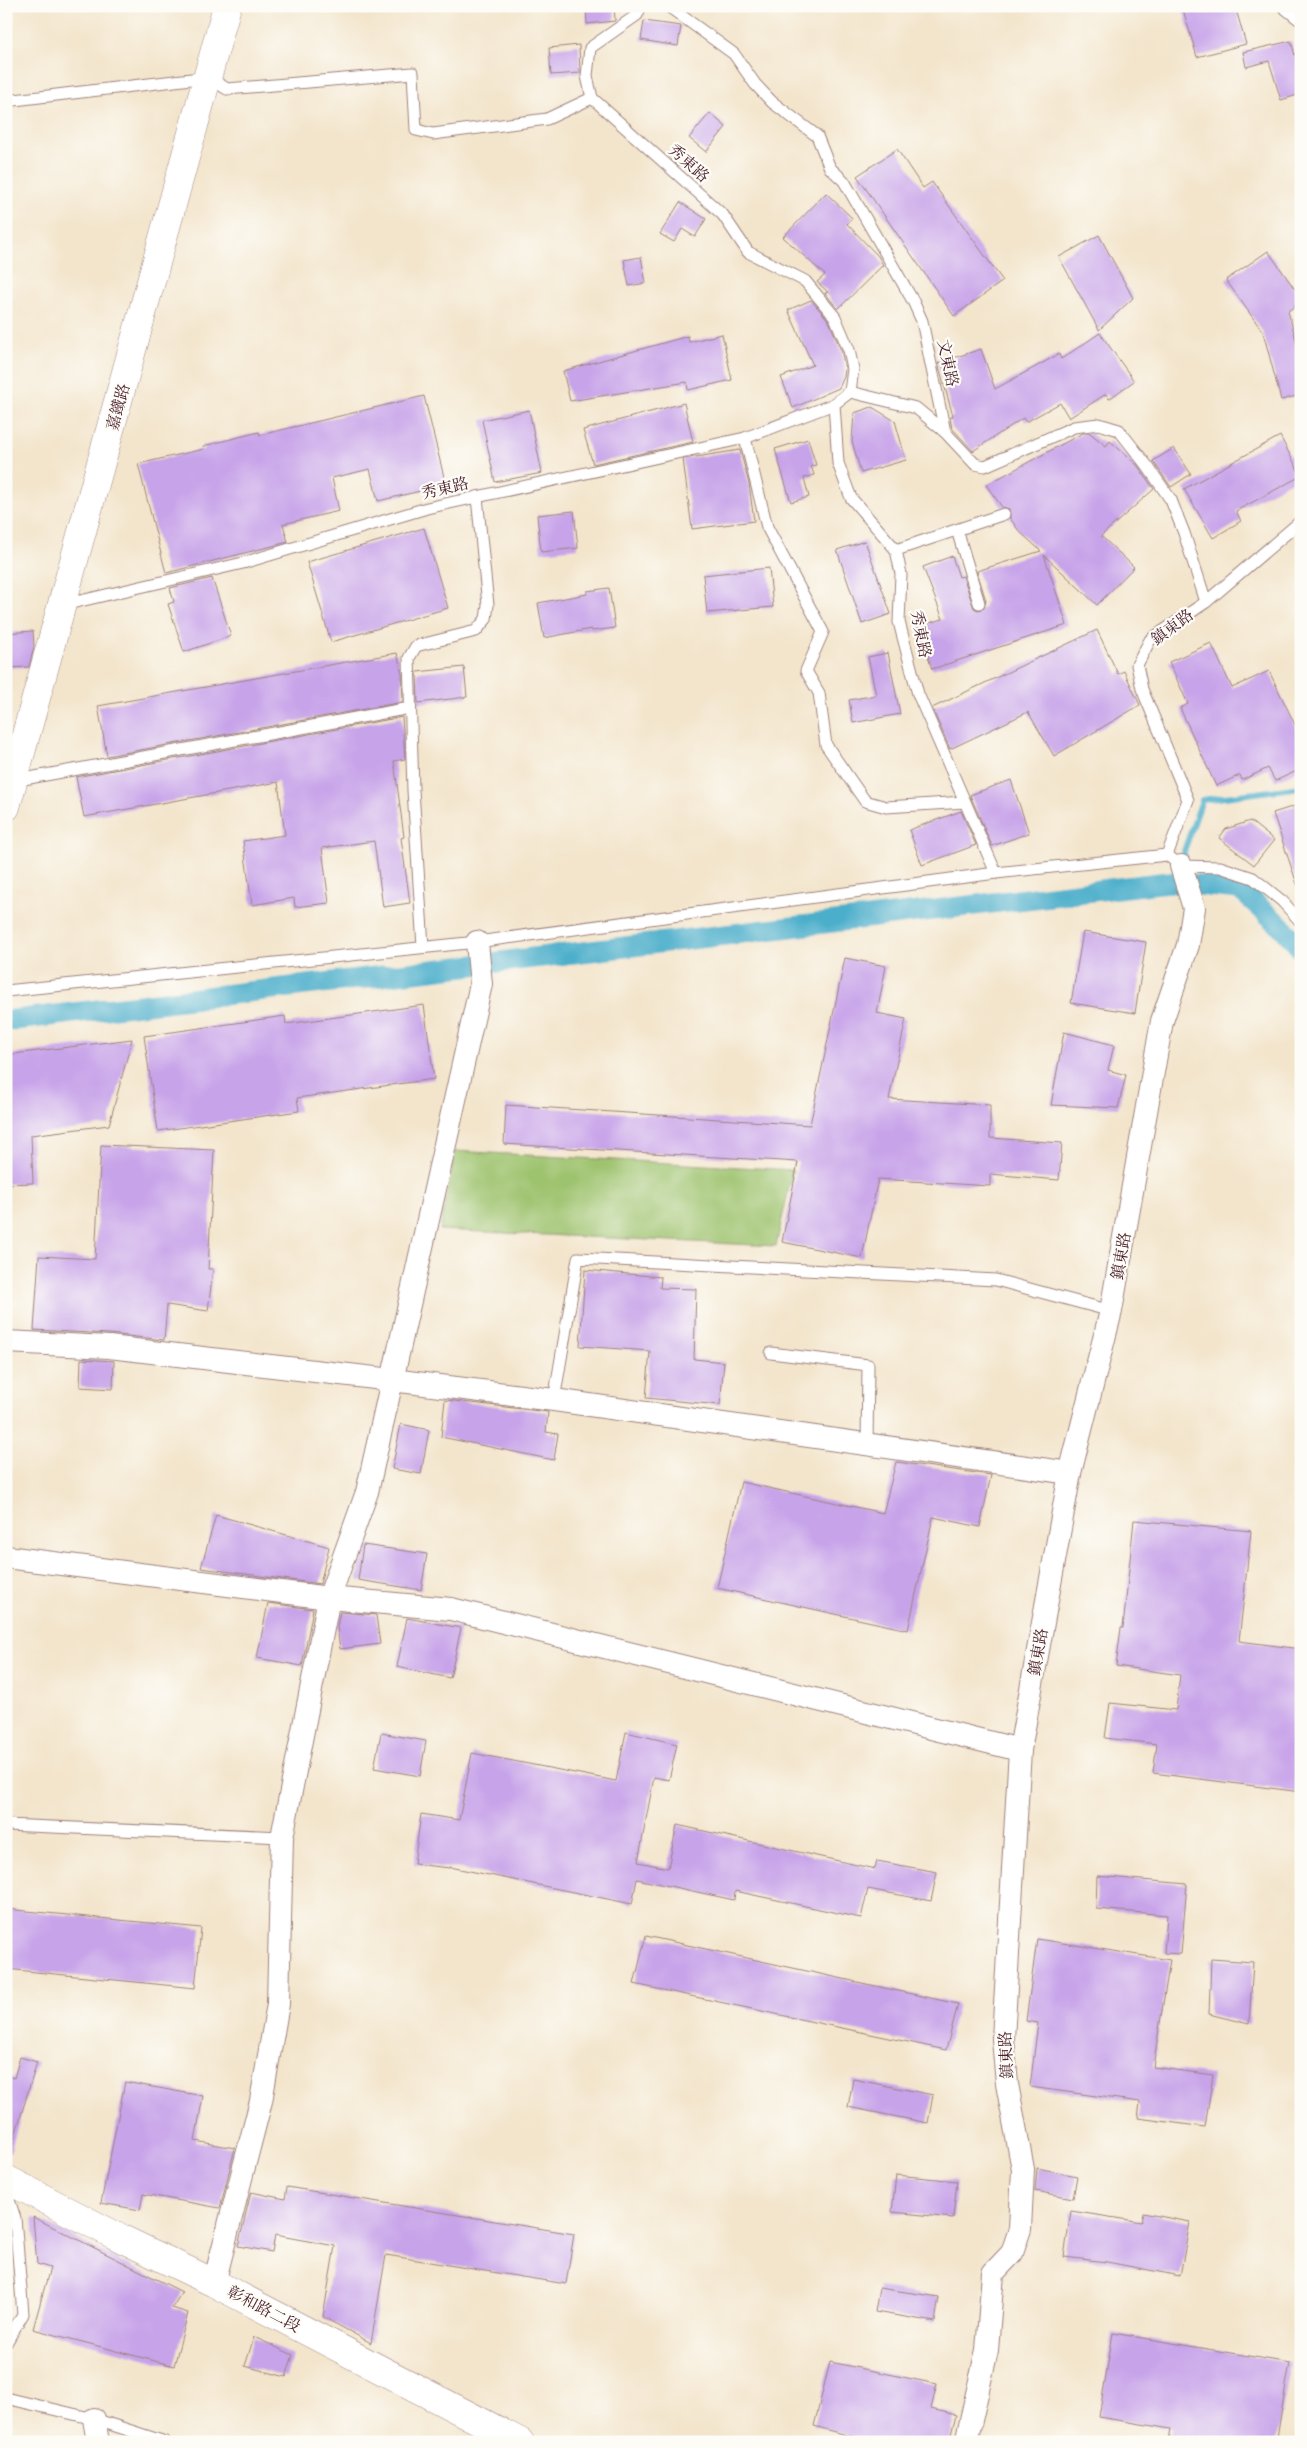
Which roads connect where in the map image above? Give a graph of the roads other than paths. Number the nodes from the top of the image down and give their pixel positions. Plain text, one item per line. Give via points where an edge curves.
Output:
1 (227, 6) edge
2 (641, 6) edge
3 (668, 6) edge
4 (1282, 6) edge
5 (1301, 20) edge
6 (208, 77) junction
7 (592, 98) junction
8 (6, 102) edge
9 (850, 392) junction
10 (834, 404) junction
11 (945, 432) junction
12 (745, 438) junction
13 (477, 497) junction
14 (1004, 514) dead end
15 (1301, 520) edge
16 (957, 530) junction
17 (896, 550) junction
18 (1206, 602) junction
19 (979, 603) dead end
20 (64, 604) junction
21 (410, 708) junction
22 (10, 794) edge
23 (965, 802) junction
24 (1174, 861) junction
25 (996, 873) junction
26 (1301, 922) edge
27 (423, 946) junction
28 (478, 949) junction
29 (6, 991) edge
30 (1111, 1312) junction
31 (6, 1342) edge
32 (771, 1353) dead end
33 (392, 1380) junction
34 (554, 1400) junction
35 (867, 1445) junction
36 (1070, 1473) junction
37 (6, 1558) edge
38 (329, 1598) junction
39 (1020, 1750) junction
40 (6, 1825) edge
41 (282, 1837) junction
42 (6, 2179) edge
43 (6, 2190) edge
44 (214, 2283) junction
45 (6, 2343) edge
46 (6, 2398) edge
47 (94, 2419) junction
48 (98, 2442) edge
49 (165, 2442) edge
50 (520, 2442) edge
51 (966, 2442) edge

1 - 6 street, 嘉鐵路
2 - 7 lane via 637,15 590,48 587,76
3 - 11 lane, 文東路 via 734,54 772,102 817,136 830,168 844,181 913,301 922,322
4 - 5 lane
6 - 7 lane via 227,89 412,73 416,130 433,134 547,119
6 - 8 lane
6 - 20 street, 嘉鐵路
7 - 9 lane, 秀東路 via 723,215 748,252 805,281 835,317 849,350 853,369
9 - 10 lane, 秀東路
9 - 11 lane via 916,408
10 - 12 lane, 秀東路
10 - 17 lane, 秀東路 via 838,463 851,498
11 - 18 lane via 974,464 985,466 1074,427 1099,424 1118,430 1170,500
12 - 13 lane, 秀東路
12 - 23 lane via 767,527 823,632 806,671 819,693 826,745 865,801 886,807
13 - 20 lane, 秀東路 via 427,508 243,563
13 - 21 lane via 488,604 486,619 476,631 416,646 409,658
14 - 16 lane
15 - 18 lane, 鎮東路
16 - 17 lane
16 - 19 lane
17 - 23 lane, 秀東路 via 901,574 899,622 918,694
18 - 24 lane, 鎮東路 via 1150,640 1137,666 1142,689 1188,800
20 - 22 street, 嘉鐵路
21 - 22 lane
21 - 27 lane
23 - 25 lane, 秀東路
24 - 25 lane
24 - 26 lane via 1220,867 1253,878 1282,901
24 - 30 street, 鎮東路 via 1194,908 1188,945 1162,1020
25 - 28 lane
27 - 28 lane
27 - 29 lane
28 - 33 street via 482,984
30 - 34 lane via 996,1280 578,1258
30 - 36 street, 鎮東路
31 - 33 street via 109,1347
32 - 35 lane via 868,1365
33 - 34 street
33 - 38 street via 367,1492
34 - 35 street
35 - 36 street
36 - 39 street, 鎮東路
37 - 38 street
38 - 39 street via 451,1609
38 - 41 street
39 - 51 street, 鎮東路 via 1003,2040 1007,2084 1023,2170 1020,2229 1012,2252 993,2273 987,2350
40 - 41 lane
41 - 44 street via 278,2004 260,2101
42 - 44 street, 彰和路二段
43 - 45 lane via 15,2218 23,2314
44 - 50 street, 彰和路二段
46 - 47 lane
47 - 48 street
47 - 49 lane

